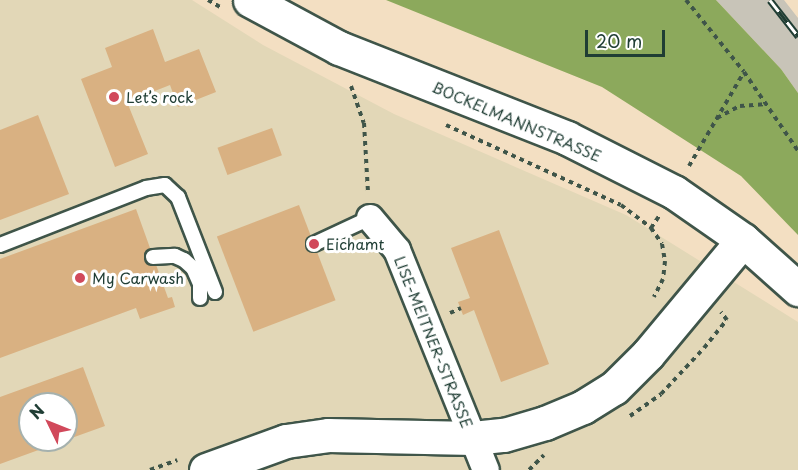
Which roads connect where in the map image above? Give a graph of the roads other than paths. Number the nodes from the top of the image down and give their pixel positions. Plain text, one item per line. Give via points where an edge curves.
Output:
1 (250, 0) edge
2 (370, 218) joint
3 (743, 240) junction
4 (314, 244) dead end
5 (0, 245) edge
6 (153, 257) dead end
7 (798, 289) edge
8 (215, 292) dead end
9 (200, 298) dead end
10 (473, 438) junction
11 (206, 470) edge
12 (486, 470) edge

1 - 3 main road, BOCKELMANNSTRASSE via 339,48 567,138 674,192
2 - 4 lane
2 - 10 street, LISE-MEITNER-STRASSE via 397,250
3 - 7 main road, BOCKELMANNSTRASSE
3 - 10 main road, LISE-MEITNER-STRASSE via 648,354 614,388 545,423 504,435
5 - 8 lane via 146,188 165,185 178,197
6 - 9 lane via 175,255 193,268 200,284
10 - 11 main road, LISE-MEITNER-STRASSE via 328,435 286,441
10 - 12 street

